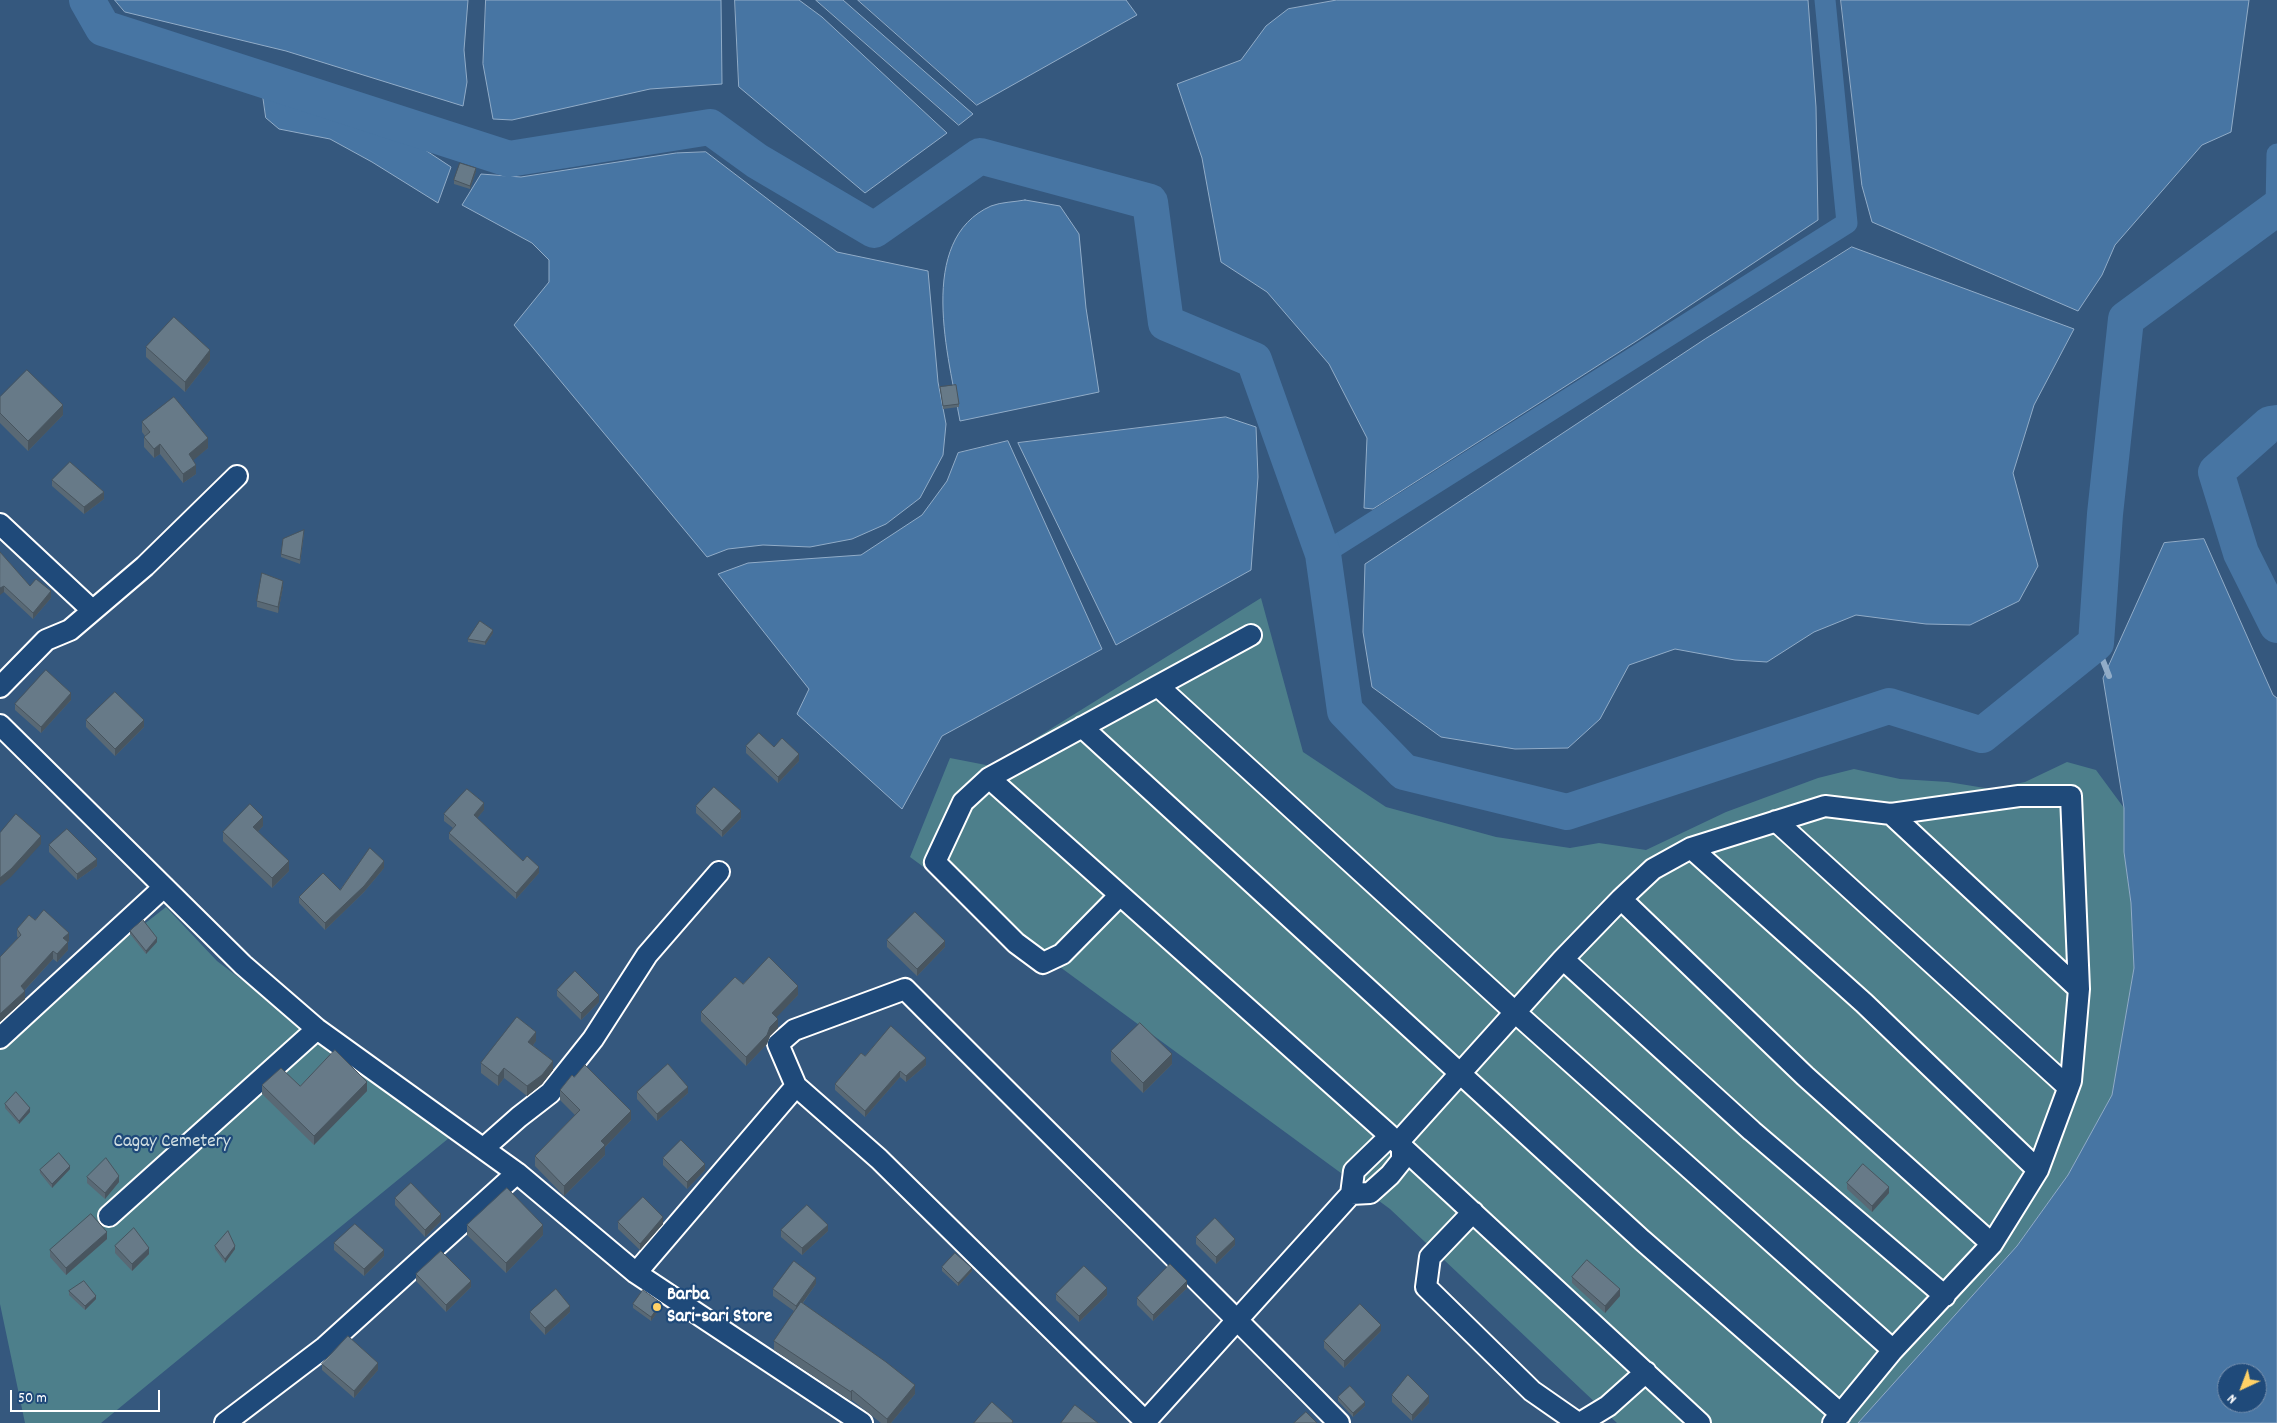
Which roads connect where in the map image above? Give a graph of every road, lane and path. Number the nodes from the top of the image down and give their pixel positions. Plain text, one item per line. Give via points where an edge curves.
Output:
1 (237, 476) dead end
2 (0, 524) edge
3 (92, 610) junction
4 (1251, 635) dead end
5 (1158, 686) junction
6 (0, 688) edge
7 (0, 725) edge
8 (1082, 727) junction
9 (989, 778) junction
10 (1891, 814) junction
11 (1776, 821) junction
12 (1691, 848) junction
13 (719, 872) dead end
14 (164, 887) junction
15 (1120, 895) junction
16 (1621, 899) junction
17 (1563, 959) junction
18 (2079, 988) junction
19 (1516, 1013) junction
20 (317, 1029) junction
21 (0, 1038) edge
22 (1461, 1075) junction
23 (796, 1086) junction
24 (2068, 1087) junction
25 (1400, 1142) junction
26 (484, 1148) junction
27 (2038, 1170) junction
28 (517, 1173) junction
29 (1351, 1194) junction
30 (1473, 1212) junction
31 (109, 1216) dead end
32 (1992, 1244) junction
33 (636, 1273) junction
34 (1945, 1296) junction
35 (1238, 1320) junction
36 (1893, 1350) junction
37 (1646, 1372) junction
38 (1837, 1419) edge
39 (1145, 1422) edge
40 (225, 1423) edge
41 (862, 1423) edge
42 (1339, 1423) edge
43 (1579, 1423) edge
44 (1700, 1423) edge

1 - 3 street via 145,566
2 - 3 street
3 - 6 street via 70,630 46,640
4 - 5 street
5 - 8 street
5 - 19 street
7 - 14 street
8 - 9 street
8 - 22 street
9 - 15 street
9 - 15 street via 963,802 935,862 1016,944 1043,963 1062,954
10 - 11 street via 1825,806
10 - 18 street
10 - 18 street via 2019,796 2071,796
11 - 12 street
11 - 24 street
12 - 16 street via 1653,868
12 - 27 street via 1864,1003
13 - 26 street via 647,954 592,1038 550,1093
14 - 20 street via 244,965
14 - 21 street
15 - 25 street
16 - 17 street
16 - 32 street via 1805,1076
17 - 19 street
17 - 34 street via 1752,1131
18 - 24 street
19 - 22 street
19 - 36 street
20 - 26 street
20 - 31 street
22 - 25 street
22 - 38 street
23 - 33 street
23 - 35 street via 778,1044 794,1030 905,989
23 - 39 street via 879,1159
24 - 27 street
25 - 29 street via 1386,1140 1354,1171
25 - 29 street via 1399,1165 1374,1190 1366,1194
25 - 30 street
26 - 28 street
27 - 32 street
28 - 33 street
28 - 40 street via 325,1347
29 - 35 street
30 - 37 street
30 - 43 street via 1430,1257 1426,1287 1532,1390
32 - 34 street
33 - 41 street
34 - 36 street
35 - 39 street
35 - 42 street
36 - 38 street
37 - 43 street via 1608,1406
37 - 44 street

